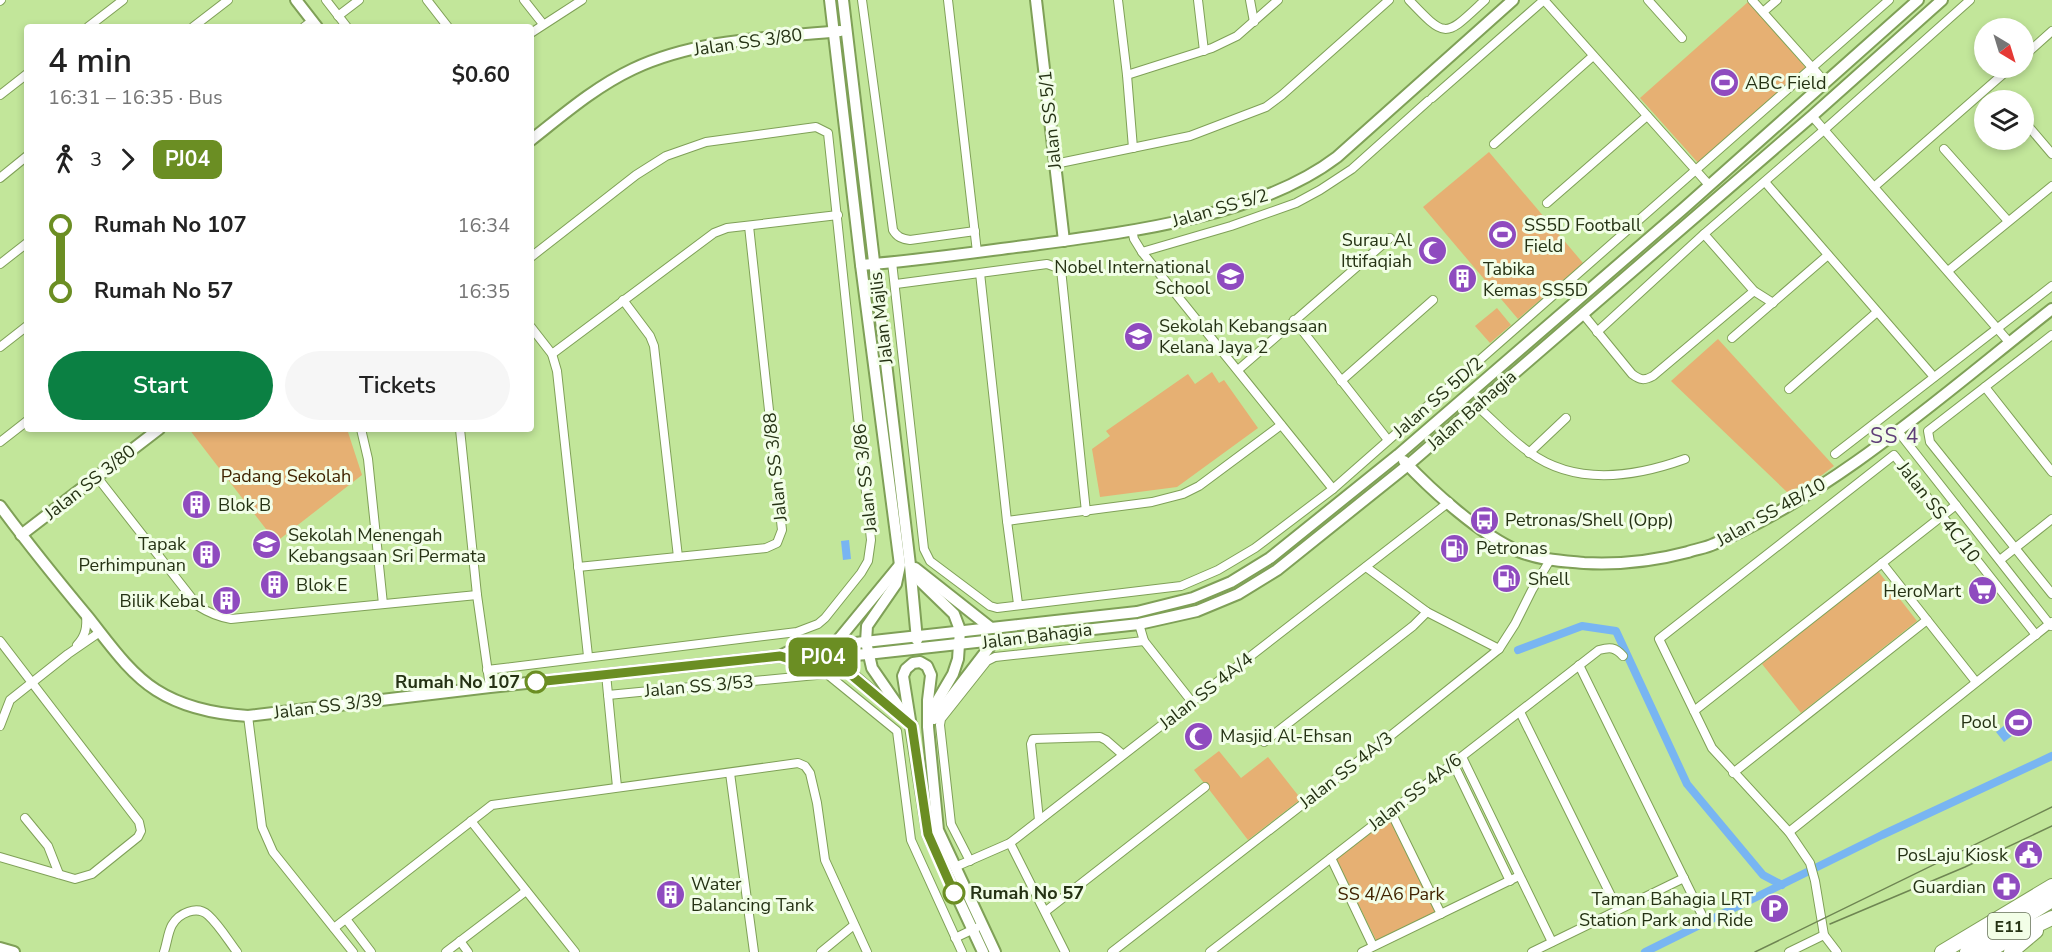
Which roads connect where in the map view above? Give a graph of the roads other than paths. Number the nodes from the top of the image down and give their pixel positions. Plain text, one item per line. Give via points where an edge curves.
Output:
1 (123, 0) edge
2 (228, 0) edge
3 (296, 0) edge
4 (326, 0) edge
5 (359, 0) edge
6 (427, 0) edge
7 (524, 0) edge
8 (582, 0) edge
9 (830, 0) edge
10 (843, 0) edge
11 (862, 0) edge
12 (948, 0) edge
13 (1036, 0) edge
14 (1118, 0) edge
15 (1198, 0) edge
16 (1250, 0) edge
17 (1278, 0) edge
18 (1389, 0) edge
19 (1409, 0) edge
20 (1485, 0) edge
21 (1513, 0) edge
22 (1544, 0) edge
23 (1648, 0) edge
24 (1752, 0) edge
25 (1777, 0) edge
26 (1889, 0) edge
27 (1918, 0) edge
28 (1942, 0) edge
29 (1970, 0) edge
30 (1763, 12) junction
31 (339, 16) junction
32 (1254, 22) junction
33 (92, 24) edge
34 (197, 24) edge
35 (310, 24) edge
36 (345, 24) edge
37 (446, 24) edge
38 (543, 24) junction
39 (846, 30) junction
40 (534, 31) edge
41 (834, 32) junction
42 (2051, 34) edge
43 (1682, 38) dead end
44 (2034, 48) edge
45 (1204, 51) junction
46 (1593, 56) junction
47 (1813, 68) junction
48 (1127, 75) junction
49 (24, 76) edge
50 (1999, 78) edge
51 (1826, 82) junction
52 (0, 95) edge
53 (1647, 116) junction
54 (1812, 116) junction
55 (1824, 130) junction
56 (2034, 133) edge
57 (534, 138) edge
58 (1494, 144) dead end
59 (1132, 148) junction
60 (1944, 149) dead end
61 (1750, 150) junction
62 (2052, 154) edge
63 (24, 158) edge
64 (1760, 162) junction
65 (1055, 164) junction
66 (1697, 171) junction
67 (0, 178) edge
68 (1765, 182) junction
69 (1709, 185) junction
70 (2052, 186) edge
71 (1874, 187) junction
72 (1547, 203) dead end
73 (838, 215) junction
74 (2008, 222) junction
75 (749, 226) junction
76 (1132, 230) junction
77 (975, 231) junction
78 (1704, 234) junction
79 (1390, 238) dead end
80 (1064, 240) junction
81 (24, 245) edge
82 (977, 252) junction
83 (1142, 252) junction
84 (534, 255) edge
85 (1828, 255) junction
86 (892, 262) junction
87 (0, 264) edge
88 (874, 264) junction
89 (861, 265) junction
90 (1948, 271) junction
91 (980, 273) junction
92 (896, 284) junction
93 (2052, 286) edge
94 (1755, 291) junction
95 (623, 300) junction
96 (1432, 300) dead end
97 (1773, 303) junction
98 (2052, 309) edge
99 (1877, 312) junction
100 (1583, 314) junction
101 (1294, 320) junction
102 (24, 328) edge
103 (1997, 328) junction
104 (534, 331) edge
105 (1598, 332) junction
106 (1732, 338) dead end
107 (2051, 338) edge
108 (2009, 342) junction
109 (0, 347) edge
110 (552, 354) junction
111 (1238, 370) junction
112 (1934, 377) junction
113 (1341, 381) junction
114 (1985, 387) junction
115 (1789, 390) dead end
116 (1477, 406) junction
117 (1566, 418) dead end
118 (24, 423) edge
119 (1281, 425) junction
120 (1897, 430) junction
121 (155, 432) edge
122 (362, 432) edge
123 (460, 432) edge
124 (1388, 440) junction
125 (0, 442) edge
126 (1529, 453) junction
127 (1398, 454) junction
128 (1836, 454) dead end
129 (1685, 459) dead end
130 (1408, 465) junction
131 (2052, 472) edge
132 (97, 477) junction
133 (1333, 489) junction
134 (1449, 502) junction
135 (1956, 505) junction
136 (0, 506) edge
137 (1086, 512) junction
138 (1942, 516) junction
139 (2052, 519) edge
140 (1007, 521) junction
141 (21, 535) junction
142 (2015, 548) junction
143 (678, 557) junction
144 (1550, 560) junction
145 (2000, 560) junction
146 (1882, 563) junction
147 (905, 565) junction
148 (578, 567) junction
149 (1366, 567) junction
150 (2052, 594) edge
151 (477, 595) junction
152 (384, 604) junction
153 (1018, 604) junction
154 (1427, 612) junction
155 (86, 615) junction
156 (1927, 620) junction
157 (1139, 624) junction
158 (2051, 624) edge
159 (991, 628) junction
160 (960, 630) junction
161 (100, 632) junction
162 (2036, 635) junction
163 (916, 636) junction
164 (0, 641) edge
165 (994, 641) junction
166 (1144, 641) junction
167 (866, 642) junction
168 (834, 645) junction
169 (960, 645) junction
170 (1499, 649) junction
171 (918, 650) junction
172 (68, 654) junction
173 (867, 654) junction
174 (588, 656) junction
175 (780, 656) junction
176 (1623, 656) dead end
177 (830, 657) junction
178 (1580, 665) junction
179 (487, 670) junction
180 (606, 674) junction
181 (32, 682) junction
182 (1976, 682) junction
183 (490, 687) junction
184 (608, 694) junction
185 (1191, 702) junction
186 (1694, 711) junction
187 (1520, 712) junction
188 (248, 716) junction
189 (0, 726) edge
190 (912, 726) junction
191 (928, 727) junction
192 (1264, 742) dead end
193 (1122, 754) junction
194 (1461, 757) junction
195 (1453, 763) junction
196 (730, 773) junction
197 (1733, 773) junction
198 (617, 787) junction
199 (1205, 787) dead end
200 (1391, 812) junction
201 (25, 818) dead end
202 (1039, 820) junction
203 (471, 821) junction
204 (1789, 832) junction
205 (1010, 843) junction
206 (0, 857) edge
207 (1331, 858) junction
208 (970, 861) junction
209 (955, 867) junction
210 (59, 874) junction
211 (1520, 876) junction
212 (1684, 878) junction
213 (1510, 881) junction
214 (2052, 886) edge
215 (526, 891) junction
216 (2052, 900) edge
217 (1618, 910) junction
218 (1046, 911) junction
219 (1441, 914) junction
220 (1702, 915) dead end
221 (346, 919) junction
222 (2049, 920) edge
223 (854, 925) junction
224 (977, 927) junction
225 (334, 928) junction
226 (1824, 935) junction
227 (955, 938) junction
228 (460, 941) junction
229 (1552, 942) junction
230 (1373, 946) junction
231 (0, 948) edge
232 (14, 952) edge
233 (164, 952) edge
234 (237, 952) edge
235 (353, 952) edge
236 (371, 952) edge
237 (446, 952) edge
238 (468, 952) edge
239 (575, 952) edge
240 (754, 952) edge
241 (821, 952) edge
242 (867, 952) edge
243 (962, 952) edge
244 (982, 952) edge
245 (995, 952) edge
246 (1065, 952) edge
247 (1112, 952) edge
248 (1210, 952) edge
249 (1362, 952) edge
250 (1532, 952) edge
251 (1789, 952) edge
252 (1837, 952) edge
253 (1942, 952) edge
254 (1966, 952) edge
255 (1987, 952) edge
256 (2011, 952) edge

1 - 33 street
2 - 34 street
3 - 35 main road
4 - 31 street
5 - 31 street
6 - 37 street
7 - 38 street
8 - 38 street
9 - 41 main road, Jalan Majlis
10 - 39 main road, Jalan Majlis
11 - 77 street via 893,230 902,239 910,240
12 - 77 street
13 - 65 main road, Jalan SS 5/1
14 - 48 street
15 - 45 street
16 - 32 street
17 - 32 street
18 - 59 street via 1266,107 1190,136
19 - 20 street via 1441,30 1449,30
21 - 76 main road, Jalan SS 5/2 via 1318,171 1282,190 1226,208
22 - 46 street
22 - 83 street via 1352,169 1320,190 1231,226
23 - 43 street
24 - 30 street
25 - 30 street
26 - 47 street, Jalan SS 5D/2
27 - 51 main road, Jalan Bahagia
28 - 54 main road, Jalan Bahagia
29 - 55 street
30 - 47 street
31 - 36 street
32 - 45 street via 1237,36
38 - 40 street
39 - 41 main road, Jalan SS 3/80
39 - 88 main road, Jalan Majlis
41 - 57 main road, Jalan SS 3/80 via 723,43 672,55 610,81
41 - 89 main road, Jalan Majlis
42 - 44 street
45 - 48 street
46 - 53 street
46 - 58 street
47 - 51 street
47 - 66 street, Jalan SS 5D/2
48 - 59 street
49 - 52 street
50 - 71 street
51 - 61 main road, Jalan Bahagia
53 - 66 street
53 - 72 street
54 - 55 street
54 - 64 main road, Jalan Bahagia
55 - 68 street
55 - 71 street
56 - 62 street
59 - 65 street
60 - 74 street
61 - 64 main road
61 - 69 main road, Jalan Bahagia
63 - 67 street
64 - 100 main road, Jalan Bahagia
65 - 80 main road, Jalan SS 5/1
66 - 69 street
66 - 124 street, Jalan SS 5D/2
68 - 78 street
68 - 85 street
69 - 127 main road, Jalan Bahagia
70 - 74 street
71 - 90 street
73 - 75 street
73 - 84 street, Jalan SS 3/86 via 828,133 816,127 706,142 666,156
73 - 174 street, Jalan SS 3/86 via 871,540 868,561 825,618 797,632
74 - 90 street
75 - 95 street via 727,228 703,239
75 - 143 street, Jalan SS 3/88 via 782,530 777,543 766,548
76 - 80 main road, Jalan SS 5/2
76 - 83 street
77 - 82 street
78 - 94 street
78 - 105 street
79 - 101 street
80 - 82 main road, Jalan SS 5/2
81 - 87 street
82 - 86 main road, Jalan SS 5/2
83 - 111 street
85 - 97 street
85 - 99 street
86 - 88 main road, Jalan SS 5/2
86 - 92 street
88 - 89 main road, Jalan SS 5/2
88 - 147 main road, Jalan Majlis
89 - 147 main road, Jalan Majlis
90 - 103 street
91 - 92 street
91 - 137 street via 1047,264 1061,269
91 - 140 street
92 - 153 street, Jalan SS 5D/2 via 924,549 930,561 990,606
93 - 103 street
94 - 97 street
94 - 105 street via 1646,380 1632,374
95 - 110 street
95 - 143 street via 654,346
96 - 113 street
97 - 106 street
98 - 108 main road, Jalan SS 4B/10
99 - 112 street
99 - 115 street
100 - 105 street
100 - 116 main road, Jalan Bahagia
101 - 111 street
101 - 113 street
102 - 109 street
103 - 108 street
103 - 112 street
104 - 110 street
107 - 114 street
108 - 120 main road, Jalan SS 4B/10
110 - 148 street
111 - 119 street
112 - 128 street
113 - 124 street
114 - 131 street
114 - 142 street via 1928,431 1930,442
116 - 126 street
116 - 130 main road, Jalan Bahagia
117 - 126 street
118 - 125 street
119 - 133 street
119 - 137 street via 1183,494
120 - 135 street
120 - 144 main road, Jalan SS 4B/10 via 1830,481 1712,545 1663,558 1611,565
121 - 132 main road, Jalan SS 3/80
122 - 152 street
123 - 151 street
124 - 133 street, Jalan SS 5D/2
126 - 129 street via 1579,474 1599,475 1638,472
127 - 130 main road, Jalan SS 4B/10
127 - 159 main road, Jalan Bahagia via 1270,558 1232,582 1193,598 1137,612
130 - 134 main road, Jalan SS 4B/10
130 - 157 main road, Jalan Bahagia via 1277,570 1238,594 1197,611
132 - 141 main road, Jalan SS 3/80
132 - 152 street via 198,606 209,614 231,619
133 - 153 street, Jalan SS 5D/2 via 1255,548 1180,586
134 - 144 main road, Jalan SS 4B/10 via 1500,543
134 - 149 street, Jalan SS 4A/4
135 - 138 street
135 - 145 street
136 - 141 main road, Jalan SS 3/39
137 - 140 street
138 - 146 street
138 - 162 street, Jalan SS 4C/10
138 - 186 street, Jalan SS 4C/10 via 1894,455 1659,639
139 - 142 street
140 - 153 street
141 - 155 main road, Jalan SS 3/39
142 - 145 street
142 - 150 street
143 - 148 street, Jalan SS 3/88
144 - 170 street, Jalan SS 4A/3
145 - 158 street
146 - 156 street
146 - 186 street
147 - 159 main road
147 - 160 main road via 954,614
147 - 163 main road, Jalan Majlis
147 - 167 main road via 867,627
147 - 168 main road
148 - 174 street
149 - 154 street
149 - 185 street, Jalan SS 4A/4
151 - 152 street
151 - 179 street
154 - 170 street
154 - 192 street
155 - 161 main road, Jalan SS 3/39
155 - 172 street via 85,634
156 - 182 street
156 - 197 street
157 - 165 main road, Jalan Bahagia
157 - 166 street
158 - 162 street
159 - 160 main road, Jalan Bahagia
160 - 163 main road, Jalan Bahagia
160 - 169 main road
161 - 172 street
161 - 188 main road, Jalan SS 3/39 via 138,676 162,694 210,712
162 - 182 street
163 - 167 main road, Jalan SS 3/39
163 - 171 main road, Jalan Majlis
164 - 181 street
165 - 169 main road, Jalan Bahagia
165 - 191 main road
166 - 185 street
166 - 208 street via 995,657 941,719 951,824
167 - 168 main road, Jalan SS 3/39
167 - 173 main road
168 - 175 main road, Jalan SS 3/39 via 792,650
169 - 171 main road, Jalan Bahagia
169 - 191 main road via 953,674 936,703
170 - 247 street, Jalan SS 4A/3
171 - 173 main road, Jalan SS 3/39
172 - 181 street
173 - 177 main road, Jalan SS 3/39
173 - 190 main road via 872,668
174 - 179 street, Jalan SS 3/86
175 - 177 main road, Jalan SS 3/39 via 793,660
175 - 180 main road, Jalan SS 3/39
176 - 178 street, Jalan SS 4A/6 via 1611,647 1599,650
177 - 190 main road
178 - 187 street, Jalan SS 4A/6
178 - 212 street
179 - 183 street
180 - 183 main road, Jalan SS 3/39
180 - 184 street
181 - 189 street via 10,700
181 - 210 street via 139,822 141,831 92,874 75,879
182 - 204 street
183 - 188 main road, Jalan SS 3/39
184 - 198 street
184 - 227 street, Jalan SS 3/53 via 827,675 897,731 911,840
185 - 193 street, Jalan SS 4A/4
186 - 197 street via 1712,748
187 - 194 street, Jalan SS 4A/6
187 - 217 street
188 - 225 street via 262,827 273,852
190 - 191 main road via 903,676 913,663 920,662 931,675
190 - 224 main road via 928,834
191 - 209 main road via 938,830
193 - 202 street, Jalan SS 4A/4
193 - 202 street via 1100,737 1033,739
194 - 195 street, Jalan SS 4A/6
194 - 211 street
195 - 200 street, Jalan SS 4A/6
195 - 213 street
196 - 198 street
196 - 223 street via 798,764 808,769 825,860
196 - 240 street
197 - 204 street
198 - 203 street via 492,805
199 - 218 street
200 - 207 street, Jalan SS 4A/6
200 - 219 street
201 - 210 street via 48,846
202 - 205 street, Jalan SS 4A/4
203 - 215 street
203 - 221 street
204 - 226 street via 1810,863
205 - 208 street, Jalan SS 4A/4
205 - 218 street
206 - 210 street
207 - 230 street
207 - 248 street, Jalan SS 4A/6
208 - 209 street, Jalan SS 4A/4
209 - 224 main road
211 - 213 street
211 - 229 street
212 - 217 street
212 - 220 street
213 - 219 street
214 - 253 highway
215 - 228 street
215 - 239 street
216 - 254 highway, E11
217 - 229 street
218 - 246 street
219 - 230 street
221 - 225 street
221 - 236 street
222 - 255 highway, E11
222 - 256 highway
223 - 241 street
223 - 242 street
224 - 227 street
224 - 244 main road
224 - 245 main road
225 - 235 street
226 - 251 street
226 - 252 street
227 - 243 street, Jalan SS 3/53
228 - 237 street
228 - 238 street
229 - 250 street
230 - 249 street
231 - 232 main road
233 - 234 street via 171,926 177,919 192,910 201,910

